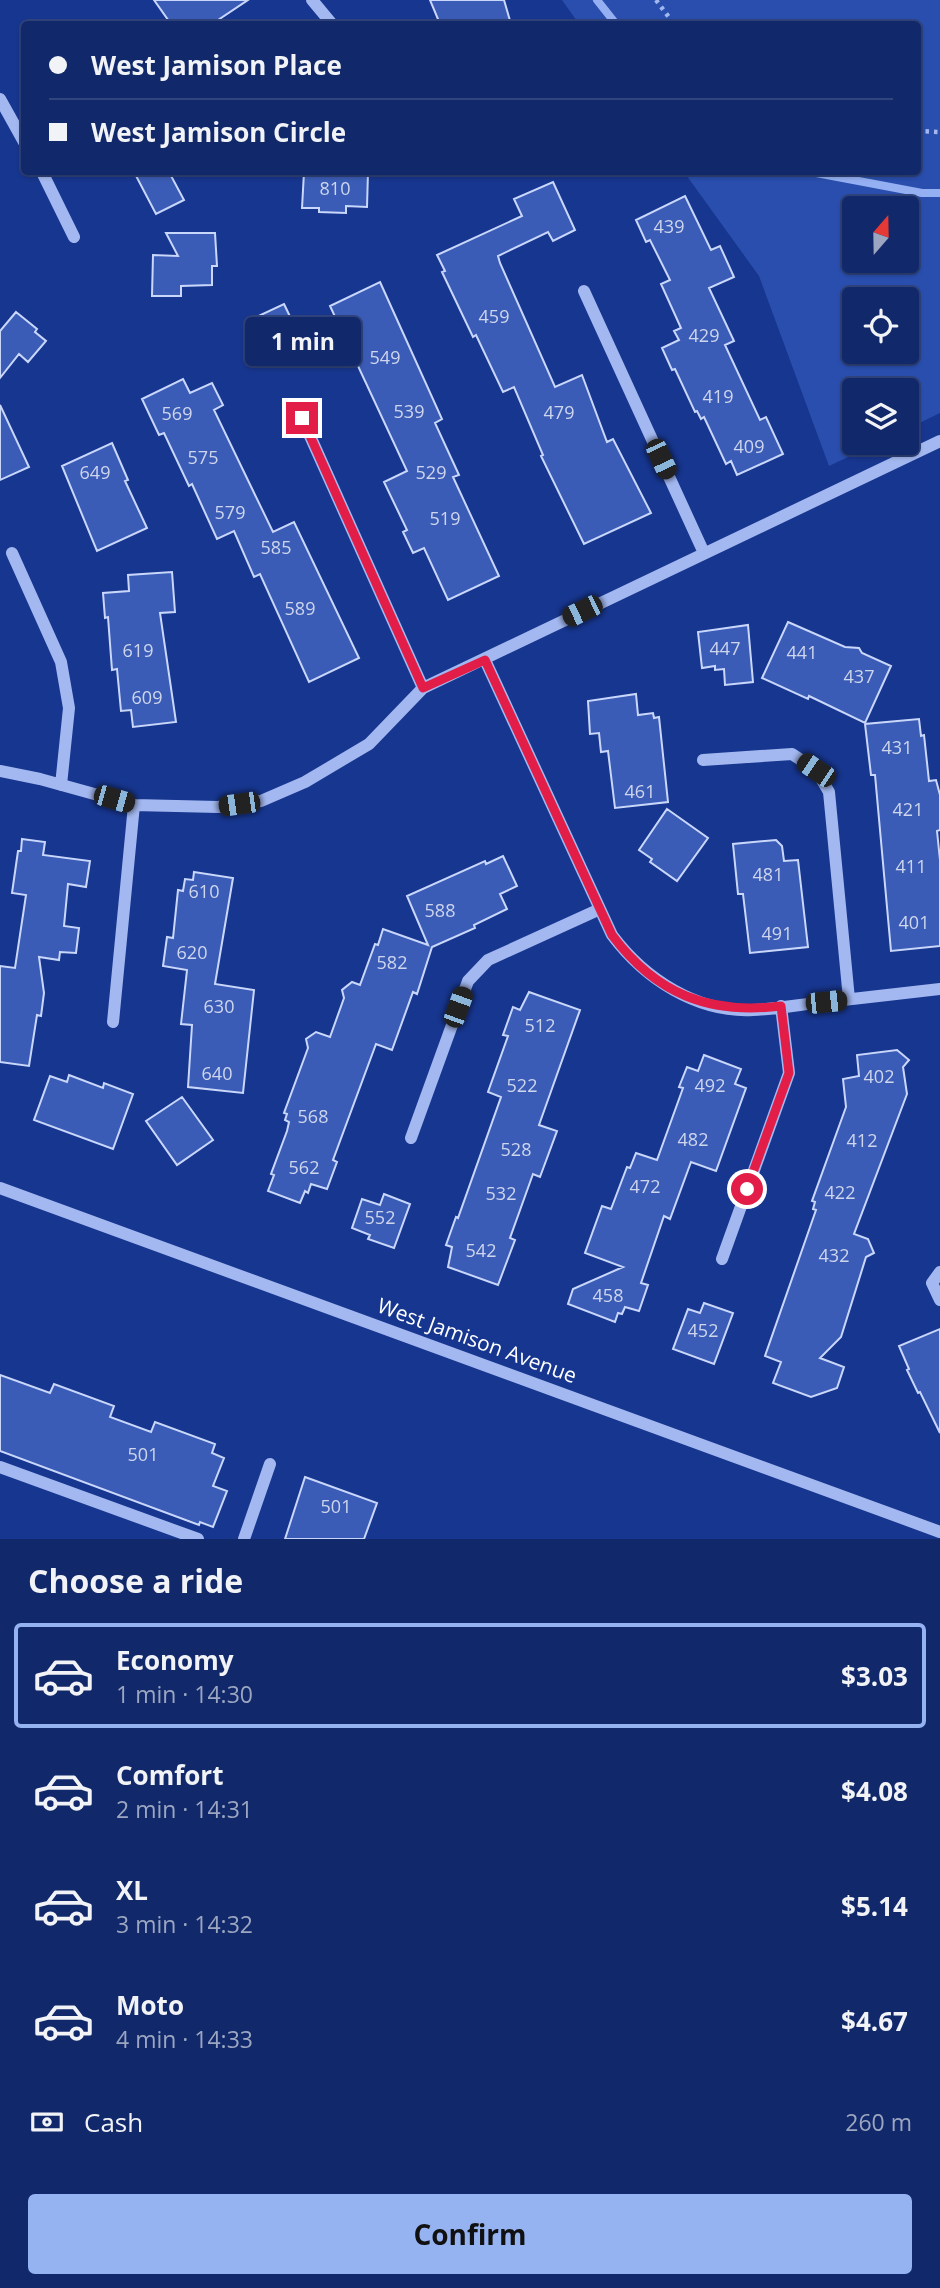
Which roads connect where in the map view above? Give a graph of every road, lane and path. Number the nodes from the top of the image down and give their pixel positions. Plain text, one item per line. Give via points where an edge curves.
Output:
1 (312, 0) edge
2 (656, 0) edge
3 (330, 21) edge
4 (672, 21) edge
5 (0, 99) edge
6 (921, 131) edge
7 (940, 132) edge
8 (21, 137) edge
9 (43, 175) edge
10 (74, 237) dead end
11 (584, 290) dead end
12 (302, 418) dead end
13 (940, 441) edge
14 (12, 553) dead end
15 (704, 553) junction
16 (485, 660) junction
17 (423, 688) junction
18 (703, 761) dead end
19 (0, 771) edge
20 (61, 785) junction
21 (134, 805) junction
22 (600, 909) junction
23 (940, 989) edge
24 (849, 999) junction
25 (781, 1006) junction
26 (113, 1023) dead end
27 (411, 1138) dead end
28 (0, 1188) edge
29 (722, 1259) dead end
30 (940, 1272) edge
31 (940, 1300) edge
32 (270, 1464) dead end
33 (0, 1467) edge
34 (940, 1531) edge
35 (198, 1539) edge
36 (244, 1539) edge

1 - 3 street
2 - 4 path
5 - 8 street
6 - 7 path
9 - 10 street
11 - 15 street
12 - 17 street
13 - 15 street
14 - 20 street via 61,662 69,708
15 - 16 street
16 - 17 street
16 - 22 street
17 - 21 street via 369,744 305,782 261,801 218,807
18 - 24 street via 792,754 816,770 829,792
19 - 20 street
20 - 21 street
21 - 26 street
22 - 25 street via 624,952 651,977 681,995 751,1010
22 - 27 street via 488,960 468,981
23 - 24 street
24 - 25 street
25 - 29 street via 789,1073
28 - 34 street, West Jamison Avenue
30 - 31 street via 932,1283
32 - 36 street
33 - 35 street

